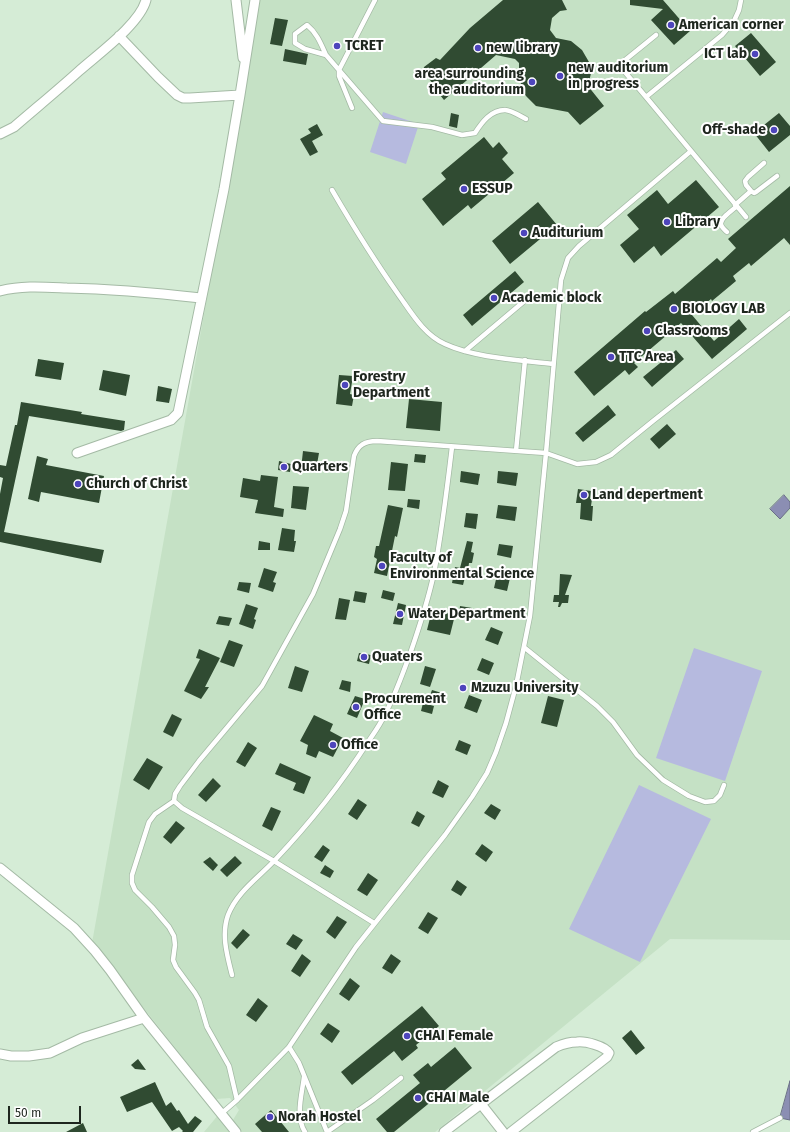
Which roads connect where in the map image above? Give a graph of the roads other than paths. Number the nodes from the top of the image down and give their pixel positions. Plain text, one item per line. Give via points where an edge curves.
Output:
1 (146, 0) edge
2 (236, 0) edge
3 (255, 0) edge
4 (375, 0) edge
5 (741, 0) edge
6 (656, 34) dead end
7 (119, 36) junction
8 (326, 55) junction
9 (245, 69) junction
10 (339, 70) junction
11 (240, 96) junction
12 (646, 97) junction
13 (352, 108) dead end
14 (526, 119) dead end
15 (0, 134) edge
16 (691, 151) junction
17 (764, 163) dead end
18 (777, 176) dead end
19 (332, 190) dead end
20 (751, 191) junction
21 (736, 206) junction
22 (746, 217) dead end
23 (727, 232) dead end
24 (0, 291) edge
25 (201, 298) junction
26 (528, 298) dead end
27 (790, 313) edge
28 (465, 352) junction
29 (525, 360) junction
30 (553, 364) junction
31 (452, 447) junction
32 (516, 451) junction
33 (76, 453) dead end
34 (546, 453) junction
35 (525, 648) junction
36 (724, 785) dead end
37 (174, 801) junction
38 (274, 861) junction
39 (0, 868) edge
40 (374, 923) junction
41 (232, 975) dead end
42 (144, 1018) junction
43 (289, 1047) junction
44 (0, 1054) edge
45 (304, 1077) junction
46 (401, 1078) dead end
47 (237, 1100) junction
48 (481, 1104) junction
49 (222, 1113) junction
50 (780, 1118) dead end
51 (236, 1132) edge
52 (305, 1132) edge
53 (444, 1132) edge
54 (503, 1132) edge
55 (511, 1132) edge
56 (753, 1132) edge

1 - 7 street via 138,16
2 - 9 street
3 - 9 street
4 - 10 lane
5 - 12 lane via 734,21 722,34
6 - 12 lane via 619,66
7 - 11 street via 158,77 183,98
7 - 15 street via 14,127
8 - 8 lane via 294,43 296,34 307,25 322,44
8 - 10 lane
9 - 11 street
10 - 13 lane
10 - 14 lane via 383,121 432,127 462,135 475,133 494,112 506,110
11 - 25 street
12 - 16 lane
16 - 21 lane
16 - 30 lane via 568,258 561,280
17 - 20 lane via 745,181
18 - 20 lane via 756,192
19 - 28 lane via 373,258 413,315 429,334 444,344
20 - 21 lane
21 - 22 lane
21 - 23 lane via 720,222
24 - 25 street via 33,287 115,289
25 - 33 street via 178,413 171,420
26 - 28 lane
27 - 34 lane via 652,420 612,455 596,462 577,464
28 - 29 lane
29 - 30 lane
29 - 32 lane
30 - 34 lane
31 - 32 lane
31 - 37 lane via 368,441 356,449 346,511 313,594 262,686 199,761 180,786
31 - 38 lane via 434,574 419,628 400,681 384,716 355,762 333,793
32 - 34 lane
34 - 35 lane
35 - 36 lane via 597,706 613,722 636,755 663,780 689,796 706,802 714,801
35 - 40 lane via 506,723 487,773 445,835
37 - 38 lane
37 - 47 lane via 155,814 150,822 132,875 132,883 174,936 173,960 195,993 207,1027 229,1066
38 - 40 lane
38 - 41 lane via 237,898 228,916 224,933 225,950
39 - 42 street via 74,928 110,970
40 - 43 lane
42 - 44 street via 82,1038 50,1053 29,1056
42 - 49 street
43 - 45 lane
43 - 47 lane
45 - 46 lane via 327,1132
45 - 52 lane via 300,1108 301,1127
47 - 49 lane
48 - 53 street
48 - 54 street
48 - 55 street via 556,1047 578,1041 607,1050 607,1057
49 - 51 street
50 - 56 lane

